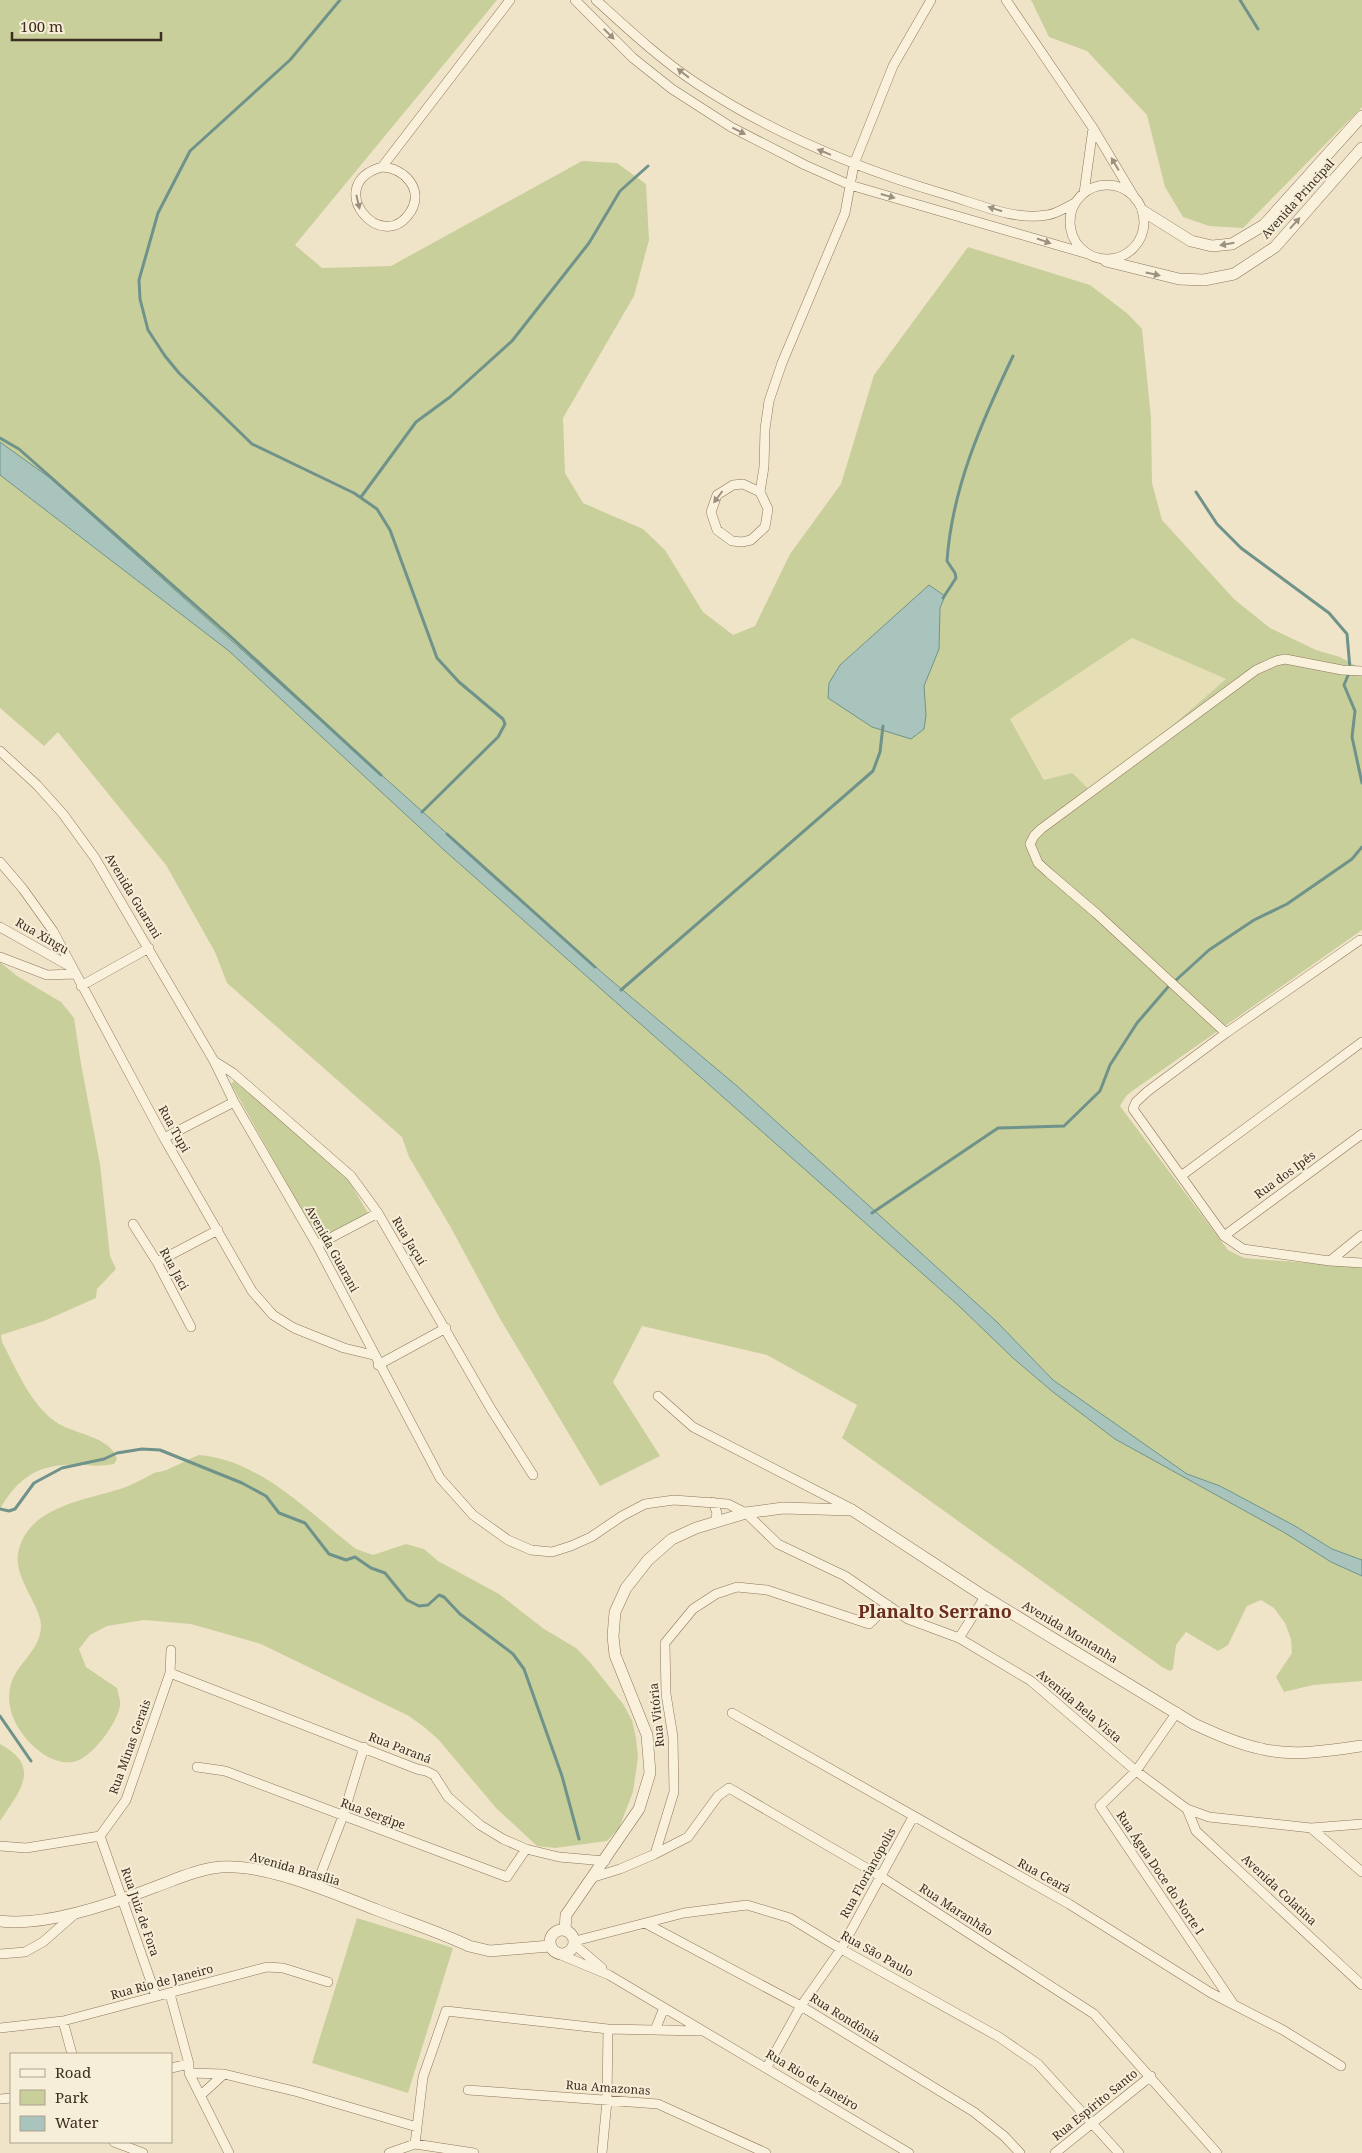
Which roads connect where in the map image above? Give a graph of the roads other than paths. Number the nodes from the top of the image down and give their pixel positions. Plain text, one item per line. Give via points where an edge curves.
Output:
1 (510, 0) edge
2 (575, 0) edge
3 (596, 0) edge
4 (931, 0) edge
5 (1006, 0) edge
6 (1362, 116) edge
7 (1093, 128) junction
8 (1362, 148) edge
9 (854, 164) junction
10 (382, 167) junction
11 (850, 185) junction
12 (1084, 193) junction
13 (1136, 200) junction
14 (1075, 204) junction
15 (1142, 211) junction
16 (1088, 254) junction
17 (1106, 261) junction
18 (760, 492) junction
19 (1362, 671) edge
20 (1, 753) edge
21 (0, 862) edge
22 (0, 927) edge
23 (1360, 940) dead end
24 (149, 948) junction
25 (0, 956) edge
26 (73, 971) junction
27 (81, 986) junction
28 (1226, 1034) junction
29 (1362, 1042) edge
30 (214, 1061) junction
31 (234, 1102) junction
32 (1362, 1134) edge
33 (164, 1138) junction
34 (1181, 1176) junction
35 (378, 1213) junction
36 (133, 1224) dead end
37 (218, 1230) junction
38 (1362, 1235) edge
39 (1224, 1236) junction
40 (317, 1245) junction
41 (1330, 1261) junction
42 (157, 1262) junction
43 (1362, 1263) edge
44 (191, 1327) dead end
45 (446, 1328) junction
46 (373, 1355) junction
47 (378, 1365) junction
48 (658, 1396) dead end
49 (533, 1475) dead end
50 (713, 1502) junction
51 (852, 1510) junction
52 (746, 1513) junction
53 (715, 1523) junction
54 (985, 1597) junction
55 (888, 1606) junction
56 (958, 1638) junction
57 (171, 1650) dead end
58 (170, 1673) junction
59 (1177, 1712) junction
60 (732, 1713) dead end
61 (1362, 1746) edge
62 (364, 1747) junction
63 (197, 1767) dead end
64 (1136, 1772) junction
65 (1187, 1809) junction
66 (343, 1816) junction
67 (913, 1818) junction
68 (1362, 1824) edge
69 (1311, 1828) junction
70 (100, 1836) junction
71 (0, 1846) edge
72 (526, 1849) junction
73 (655, 1854) junction
74 (605, 1861) junction
75 (1362, 1872) edge
76 (880, 1876) junction
77 (594, 1877) junction
78 (316, 1886) junction
79 (122, 1900) junction
80 (79, 1911) junction
81 (0, 1921) edge
82 (645, 1923) junction
83 (565, 1930) junction
84 (575, 1943) junction
85 (550, 1946) junction
86 (841, 1949) junction
87 (0, 1954) edge
88 (561, 1954) junction
89 (609, 1974) junction
90 (328, 1982) dead end
91 (1362, 1985) edge
92 (170, 1994) junction
93 (156, 1996) junction
94 (1234, 2005) junction
95 (801, 2006) junction
96 (664, 2008) junction
97 (63, 2021) junction
98 (0, 2028) edge
99 (608, 2029) junction
100 (655, 2030) junction
101 (701, 2031) junction
102 (72, 2053) edge
103 (1341, 2066) dead end
104 (766, 2067) junction
105 (172, 2068) edge
106 (189, 2069) junction
107 (224, 2074) junction
108 (1151, 2076) junction
109 (468, 2090) dead end
110 (201, 2095) junction
111 (607, 2101) junction
112 (1092, 2122) junction
113 (417, 2127) junction
114 (117, 2143) edge
115 (416, 2144) junction
116 (225, 2151) edge
117 (143, 2153) edge
118 (389, 2153) edge
119 (474, 2153) edge
120 (602, 2153) edge
121 (766, 2153) edge
122 (909, 2153) edge
123 (1020, 2153) edge
124 (1055, 2153) edge
125 (1119, 2153) edge
126 (1217, 2153) edge

1 - 10 street
2 -> 11 street via 633,58 672,89 731,127
9 -> 3 street via 807,146 747,115 694,82
4 - 9 street via 893,66
5 - 7 street
6 -> 15 street, Avenida Principal via 1264,225 1232,244 1212,246 1191,241
7 - 12 street
13 -> 7 street
17 -> 8 street, Avenida Principal via 1179,279 1204,280 1234,274 1275,247
9 - 11 street
14 -> 9 street via 1050,215 1014,215 880,175
10 -> 10 street via 360,181 356,198 368,220 385,226 402,221 415,200 406,175 399,170
11 -> 16 street
11 - 18 street via 845,213 769,401
12 - 13 street via 1097,187 1112,186 1125,190
12 - 14 street
13 - 15 street
14 - 16 street via 1070,217 1071,231 1077,244
15 - 17 street via 1144,224 1135,247 1125,255
16 - 17 street
18 -> 18 street via 742,484 733,485 717,495 711,512 717,530 732,541 742,542 759,534 765,527 768,509
19 - 28 street via 1285,659 1256,670 1041,829 1030,844 1038,863
20 - 24 street, Avenida Guarani via 63,814 95,858
21 - 26 street, Rua Tupi via 53,931
22 - 26 street, Rua Xingu
23 - 28 street
24 - 27 street
24 - 30 street, Avenida Guarani
25 - 26 street via 47,975
26 - 27 street, Rua Tupi
27 - 33 street, Rua Tupi
28 - 34 street via 1148,1091 1134,1105 1133,1109
29 - 34 street
30 - 31 street, Avenida Guarani
30 - 35 street, Rua Jaçuí via 233,1073 351,1176
31 - 33 street
31 - 40 street, Avenida Guarani
32 - 39 street, Rua dos Ipês
33 - 37 street, Rua Tupi
34 - 39 street
35 - 40 street
35 - 45 street, Rua Jaçuí
36 - 42 street, Rua Jaci
37 - 42 street
37 - 46 street, Rua Tupi via 252,1291 273,1315 294,1328 344,1348
38 - 41 street
39 - 41 street via 1243,1249
40 - 46 street, Avenida Guarani
41 - 43 street
42 - 44 street, Rua Jaci
45 - 47 street
45 - 49 street, Rua Jaçuí
46 - 47 street, Avenida Guarani
47 - 50 street, Avenida Guarani via 440,1478 472,1514 508,1540 531,1550 552,1552 572,1546 645,1504 674,1500
48 - 51 street via 693,1427
50 - 52 street, Avenida Guarani via 728,1504
50 - 53 street via 718,1513
51 - 52 street via 783,1508
51 - 54 street, Avenida Montanha
52 - 53 street
52 - 55 street, Avenida Bela Vista via 778,1544 845,1576
53 - 74 street via 672,1539 648,1560 626,1588 615,1612 615,1655 647,1735 650,1773 639,1809
54 - 56 street
54 - 59 street, Avenida Montanha
55 - 56 street, Avenida Bela Vista via 908,1619
55 - 73 street, Rua Vitória via 868,1624 767,1590 737,1587 716,1594 693,1609 665,1643 674,1792
56 - 64 street, Avenida Bela Vista via 1031,1680
57 - 58 street, Rua Minas Gerais
58 - 62 street, Rua Paraná
58 - 70 street, Rua Minas Gerais via 126,1800
59 - 61 street, Avenida Montanha via 1194,1724 1228,1739 1264,1750 1307,1752
59 - 64 street, Rua Água Doce do Norte I
60 - 67 street, Rua Ceará
62 - 66 street
62 - 72 street, Rua Paraná via 416,1769 426,1770 448,1797 480,1825
63 - 66 street, Rua Sergipe via 225,1771
64 - 65 street, Avenida Bela Vista
64 - 94 street, Rua Água Doce do Norte I via 1100,1806
65 - 69 street, Avenida Bela Vista via 1209,1817
65 - 91 street, Avenida Colatina via 1196,1830
66 - 72 street, Rua Sergipe via 507,1877
66 - 78 street
67 - 76 street, Rua Florianópolis
67 - 94 street, Rua Ceará via 1068,1904
68 - 69 street, Avenida Bela Vista
69 - 75 street
70 - 71 street via 26,1848
70 - 79 street, Rua Juiz de Fora
72 - 74 street, Rua Paraná via 559,1857
73 - 76 street, Rua Maranhão via 688,1837 718,1796 729,1788
73 - 77 street
74 - 77 street
76 - 86 street, Rua Florianópolis
76 - 108 street, Rua Maranhão via 1094,2014
77 - 83 street via 566,1915
78 - 79 street, Avenida Brasília via 231,1866 188,1875
78 - 85 street, Avenida Brasília via 469,1946 490,1951
79 - 80 street, Avenida Brasília
79 - 93 street, Rua Juiz de Fora
80 - 81 street, Avenida Brasília via 38,1919
80 - 87 street via 37,1946 25,1952
82 - 84 street, Rua São Paulo
82 - 86 street, Rua São Paulo via 684,1913 746,1905 790,1918
82 - 95 street, Rua Rondônia
83 - 84 street via 572,1934
83 - 85 street via 553,1934
84 - 88 street via 570,1952
84 - 89 street, Rua Rio de Janeiro
85 - 88 street
86 - 95 street, Rua Florianópolis
86 - 112 street, Rua São Paulo via 999,2037 1038,2064
88 - 89 street, Rua Rio de Janeiro
89 - 96 street, Rua Rio de Janeiro
90 - 92 street, Rua Rio de Janeiro via 283,1968 267,1967
92 - 93 street, Rua Rio de Janeiro
92 - 106 street
93 - 97 street, Rua Rio de Janeiro
94 - 103 street, Rua Ceará via 1283,2030
95 - 104 street, Rua Florianópolis
95 - 123 street, Rua Rondônia via 974,2112
96 - 100 street
96 - 101 street, Rua Rio de Janeiro
97 - 98 street, Rua Rio de Janeiro
97 - 102 street
99 - 100 street, Rua Rio de Janeiro
99 - 111 street
99 - 113 street, Rua Rio de Janeiro via 446,2011 423,2077
100 - 101 street, Rua Rio de Janeiro
101 - 104 street, Rua Rio de Janeiro
104 - 122 street, Rua Rio de Janeiro
105 - 106 street
106 - 107 street
106 - 110 street
107 - 110 street
107 - 113 street
108 - 112 street, Rua Espírito Santo
108 - 126 street, Rua Maranhão
109 - 111 street, Rua Amazonas
110 - 116 street
111 - 120 street
111 - 121 street, Rua Amazonas via 658,2104
112 - 124 street, Rua Espírito Santo
112 - 125 street, Rua São Paulo
113 - 115 street
114 - 117 street
115 - 118 street
115 - 119 street

